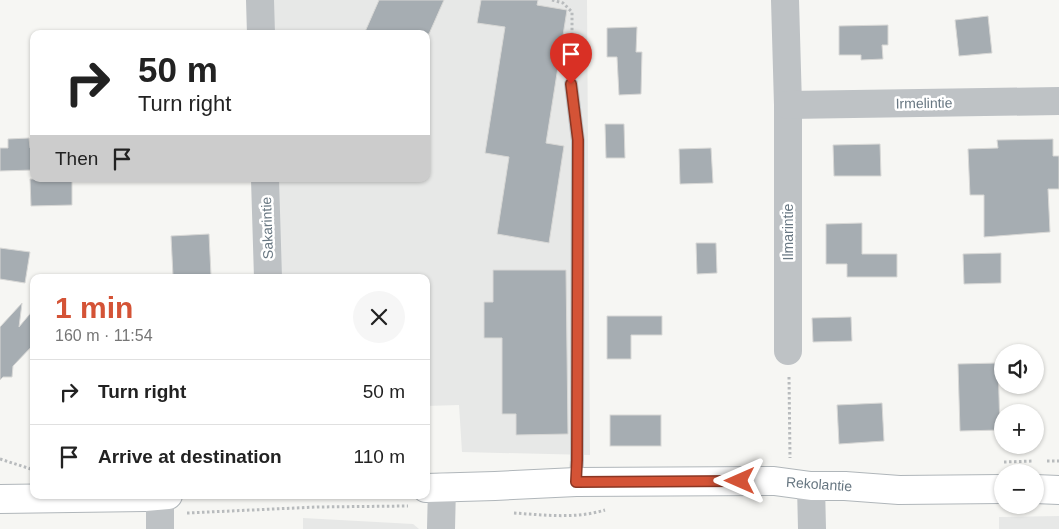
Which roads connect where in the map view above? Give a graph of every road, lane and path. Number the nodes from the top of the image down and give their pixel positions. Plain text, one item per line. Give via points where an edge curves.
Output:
1 (260, 0) edge
2 (552, 0) edge
3 (785, 0) edge
4 (261, 30) edge
5 (571, 84) joint
6 (1059, 101) edge
7 (788, 105) junction
8 (265, 182) edge
9 (268, 274) edge
10 (788, 351) joint
11 (0, 459) edge
12 (790, 464) dead end
13 (30, 469) edge
14 (576, 482) junction
15 (811, 486) junction
16 (434, 487) edge
17 (994, 489) edge
18 (1044, 489) edge
19 (1059, 490) edge
20 (30, 498) edge
21 (0, 499) edge
22 (160, 499) edge
23 (160, 529) edge
24 (441, 529) edge
25 (812, 529) edge

1 - 4 street
2 - 5 path via 563,3 572,12
3 - 7 street, Ilmarintie
5 - 14 lane via 578,140
6 - 7 street, Irmelintie
7 - 10 street, Ilmarintie
8 - 9 street, Sakarintie
10 - 12 path
11 - 13 path
14 - 15 main road, Rekolantie via 774,481
14 - 16 main road, Rekolantie
15 - 17 main road, Rekolantie via 899,490
15 - 25 street
16 - 24 street
18 - 19 main road
20 - 21 main road
22 - 23 street

